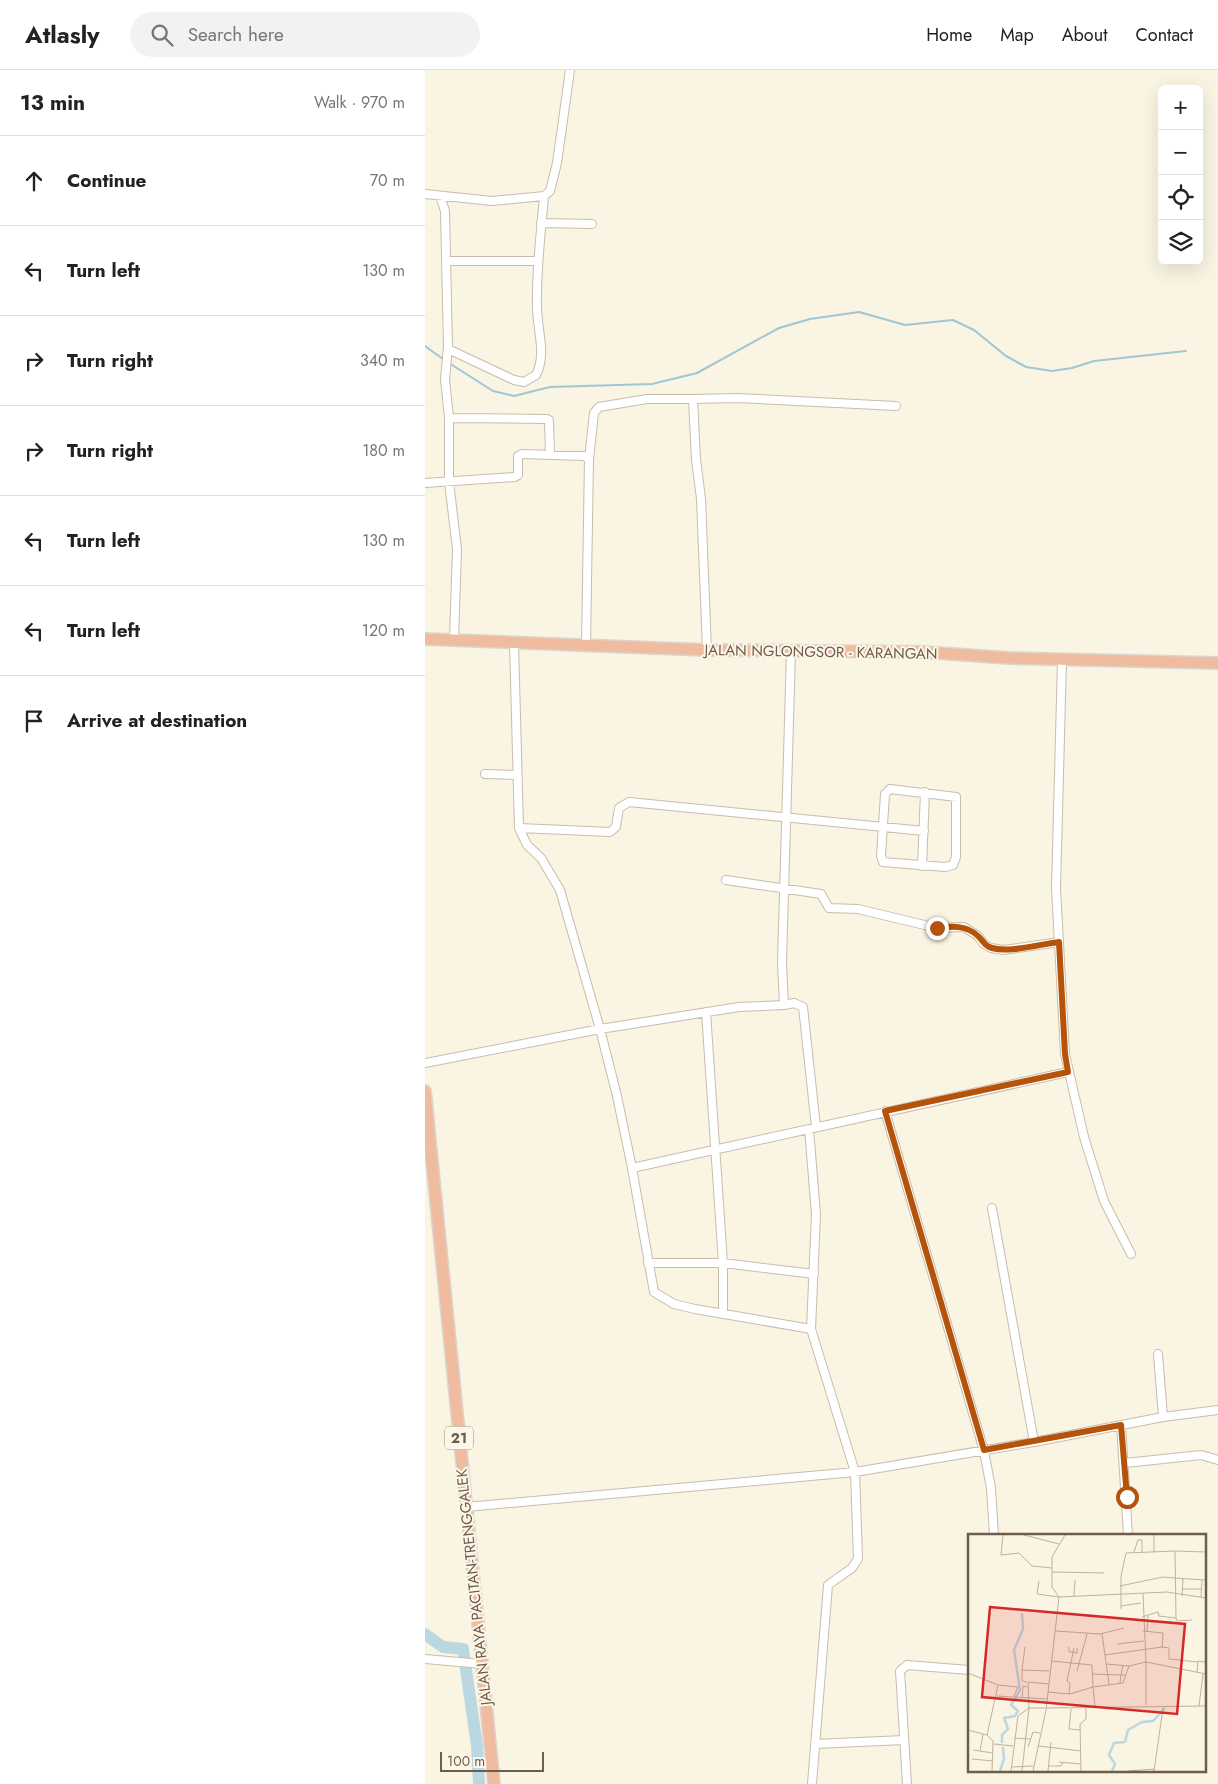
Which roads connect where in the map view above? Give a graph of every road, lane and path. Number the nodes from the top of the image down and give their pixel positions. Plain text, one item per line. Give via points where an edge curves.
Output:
1 (570, 70) edge
2 (425, 194) edge
3 (440, 196) junction
4 (544, 196) junction
5 (541, 223) junction
6 (592, 224) dead end
7 (446, 261) junction
8 (538, 261) junction
9 (448, 350) junction
10 (693, 399) junction
11 (896, 406) dead end
12 (449, 418) junction
13 (550, 455) junction
14 (589, 459) junction
15 (449, 482) junction
16 (425, 483) edge
17 (425, 639) edge
18 (454, 640) junction
19 (514, 644) junction
20 (586, 646) junction
21 (707, 650) junction
22 (791, 652) junction
23 (1062, 660) junction
24 (1218, 663) edge
25 (485, 774) dead end
26 (517, 775) junction
27 (925, 792) junction
28 (787, 818) junction
29 (519, 828) junction
30 (882, 828) junction
31 (924, 831) junction
32 (922, 866) junction
33 (726, 880) dead end
34 (785, 890) junction
35 (1059, 942) junction
36 (783, 1005) junction
37 (706, 1012) junction
38 (600, 1029) junction
39 (425, 1063) edge
40 (1068, 1072) junction
41 (425, 1091) edge
42 (885, 1111) junction
43 (812, 1128) junction
44 (714, 1150) junction
45 (632, 1168) junction
46 (992, 1208) dead end
47 (1131, 1254) dead end
48 (649, 1263) junction
49 (723, 1263) junction
50 (814, 1274) junction
51 (723, 1314) junction
52 (811, 1329) junction
53 (1158, 1354) dead end
54 (1218, 1410) edge
55 (1163, 1417) junction
56 (1121, 1425) junction
57 (1034, 1442) junction
58 (984, 1450) junction
59 (1218, 1460) edge
60 (1125, 1463) junction
61 (855, 1472) junction
62 (466, 1506) junction
63 (994, 1534) edge
64 (1128, 1534) edge
65 (425, 1659) edge
66 (476, 1664) junction
67 (968, 1670) edge
68 (904, 1740) junction
69 (815, 1744) junction
70 (494, 1784) edge
71 (812, 1784) edge
72 (907, 1784) edge

1 - 4 street via 557,163 550,191
2 - 3 street
3 - 4 street via 492,202
3 - 7 street via 445,206
4 - 5 street
5 - 6 street
5 - 8 street
7 - 8 street
7 - 9 street
8 - 9 street via 537,309 542,360 536,375 524,382 514,380
9 - 12 street via 445,377
10 - 11 street via 737,398
10 - 14 street via 647,399 599,408 594,413
10 - 21 street
12 - 13 street via 547,419
12 - 15 street
13 - 14 street
13 - 15 street via 519,455 515,477
14 - 20 street
15 - 16 street
15 - 18 street via 457,549
17 - 18 highway, JALAN NGLONGSOR - KARANGAN
18 - 19 highway, JALAN NGLONGSOR - KARANGAN
19 - 20 highway, JALAN NGLONGSOR - KARANGAN
19 - 26 street
20 - 21 highway, JALAN NGLONGSOR - KARANGAN
21 - 22 highway, JALAN NGLONGSOR - KARANGAN
22 - 23 highway, JALAN NGLONGSOR - KARANGAN via 923,652
22 - 28 street
23 - 24 highway, JALAN NGLONGSOR - KARANGAN
23 - 35 street via 1056,888
25 - 26 street
26 - 29 street
27 - 30 street via 887,791
27 - 31 street
27 - 32 street via 956,797 956,858 950,866
28 - 29 street via 629,802 619,808 611,832
28 - 30 street
28 - 34 street
29 - 38 street via 527,845 541,858 560,890
30 - 31 street
30 - 32 street via 883,862
31 - 32 street
33 - 34 street
34 - 35 street via 821,894 829,908 858,910 937,928 964,927 991,948 1004,950
34 - 36 street
35 - 40 street
36 - 37 street
36 - 43 street via 794,1003 803,1007
37 - 38 street
37 - 44 street
38 - 39 street
38 - 45 street
40 - 42 street
40 - 47 street via 1104,1201
41 - 62 highway, JALAN RAYA PACITAN-TRENGGALEK / 21
42 - 43 street
42 - 58 street
43 - 44 street
43 - 50 street via 816,1214
44 - 45 street
44 - 49 street
45 - 48 street
46 - 57 street
48 - 49 street
48 - 51 street via 654,1292 662,1298
49 - 50 street
49 - 51 street
50 - 52 street
51 - 52 street
52 - 61 street
53 - 55 street
54 - 55 street
55 - 56 street
56 - 57 street
56 - 60 street
57 - 58 street
58 - 61 street
58 - 63 street
59 - 60 street via 1201,1455
60 - 64 street
61 - 62 street
61 - 69 street via 858,1559 852,1568 828,1584
62 - 66 highway, JALAN RAYA PACITAN-TRENGGALEK / 21
65 - 66 street
66 - 70 highway, JALAN RAYA PACITAN-TRENGGALEK / 21
67 - 68 street via 903,1667 900,1677
68 - 69 street
68 - 72 street
69 - 71 street

